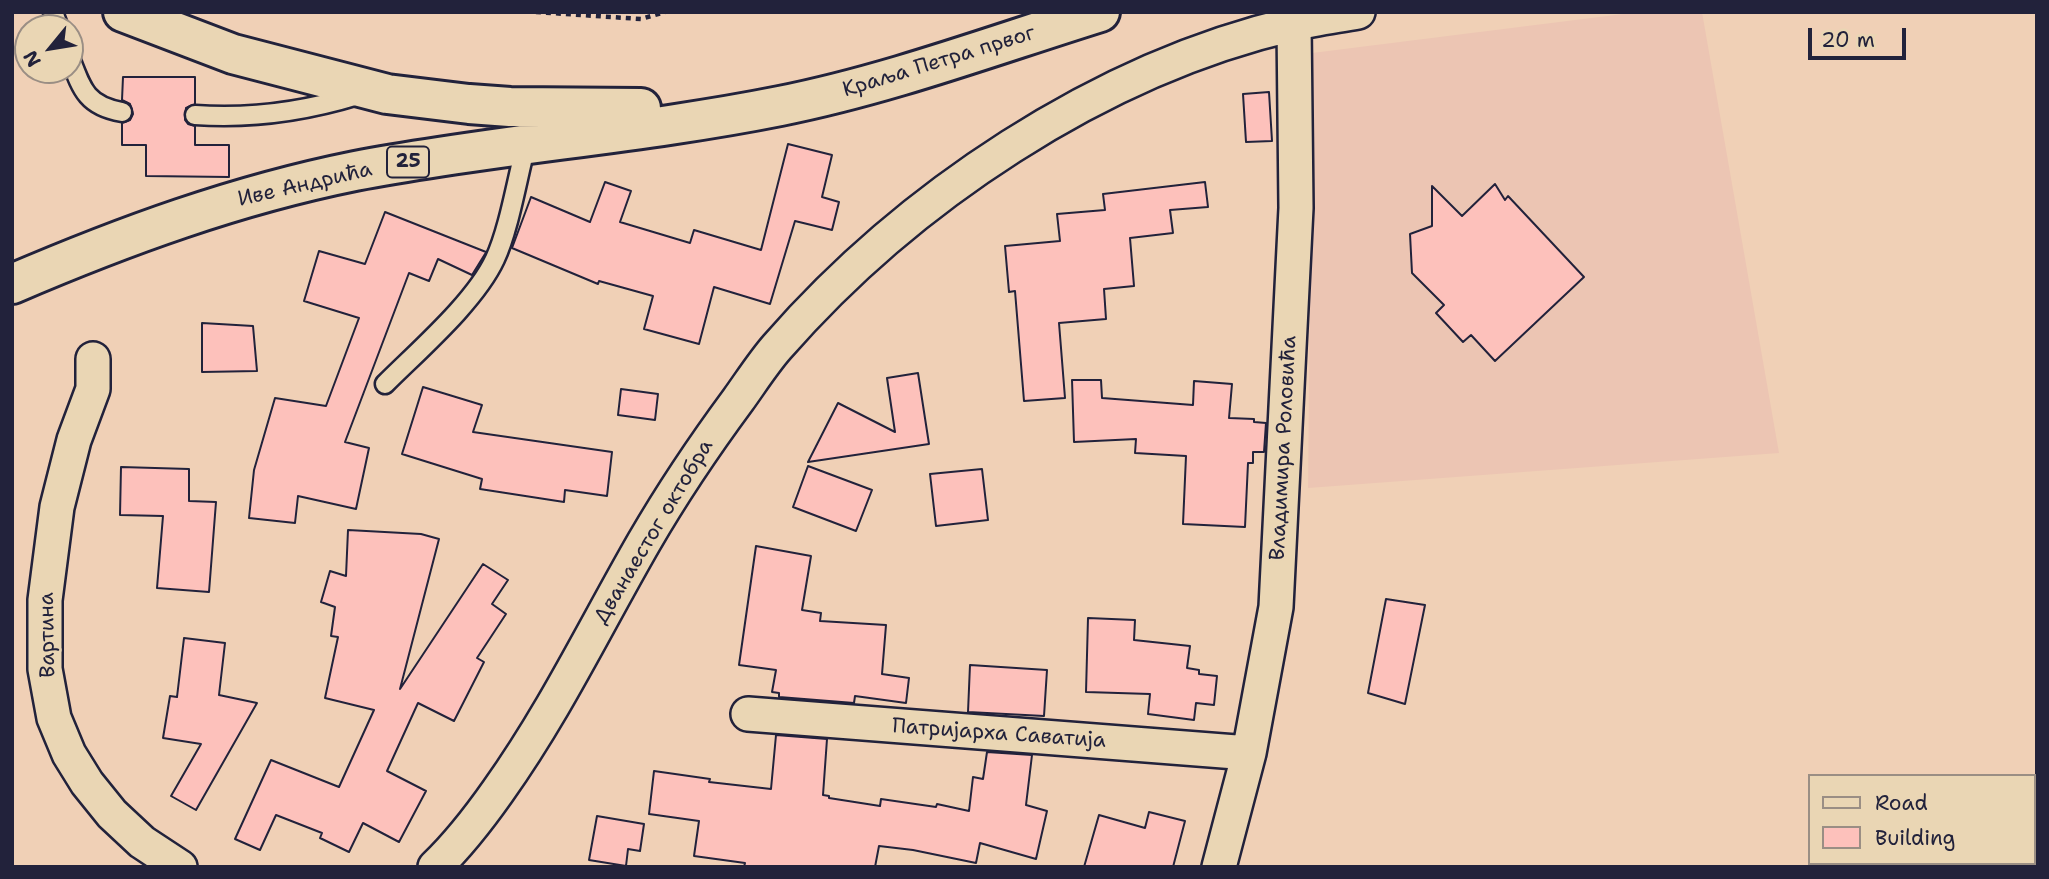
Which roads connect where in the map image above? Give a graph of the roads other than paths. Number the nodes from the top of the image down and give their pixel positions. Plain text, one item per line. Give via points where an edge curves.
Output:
1 (123, 12) edge
2 (1100, 12) edge
3 (1357, 12) edge
4 (1294, 23) junction
5 (80, 84) edge
6 (372, 91) junction
7 (776, 107) junction
8 (122, 112) dead end
9 (195, 115) dead end
10 (526, 145) junction
11 (12, 284) edge
12 (93, 359) dead end
13 (385, 384) dead end
14 (748, 714) dead end
15 (1250, 754) junction
16 (180, 867) edge
17 (435, 867) edge
18 (1219, 867) edge

1 - 6 main road via 233,54
2 - 7 main road, Краља Петра првог / 25 via 876,83
3 - 4 street, Дванаестог октобра
4 - 15 street, Владимира Роловића via 1296,208 1276,607
4 - 17 street, Дванаестог октобра via 1187,57 1090,100 952,188 887,237 833,288 776,349 691,464 526,752 476,822
5 - 8 lane via 95,104
6 - 7 main road via 510,107
6 - 9 lane via 268,114
7 - 10 main road, Иве Андрића / 25
10 - 11 main road, Иве Андрића / 25 via 394,164 263,193 151,227
10 - 13 lane via 490,270
12 - 16 street, Вартина via 93,389 74,440 55,518 45,600 45,668 54,718 87,783 142,842
14 - 15 street, Патријарха Саватија
15 - 18 street, Владимира Роловића

